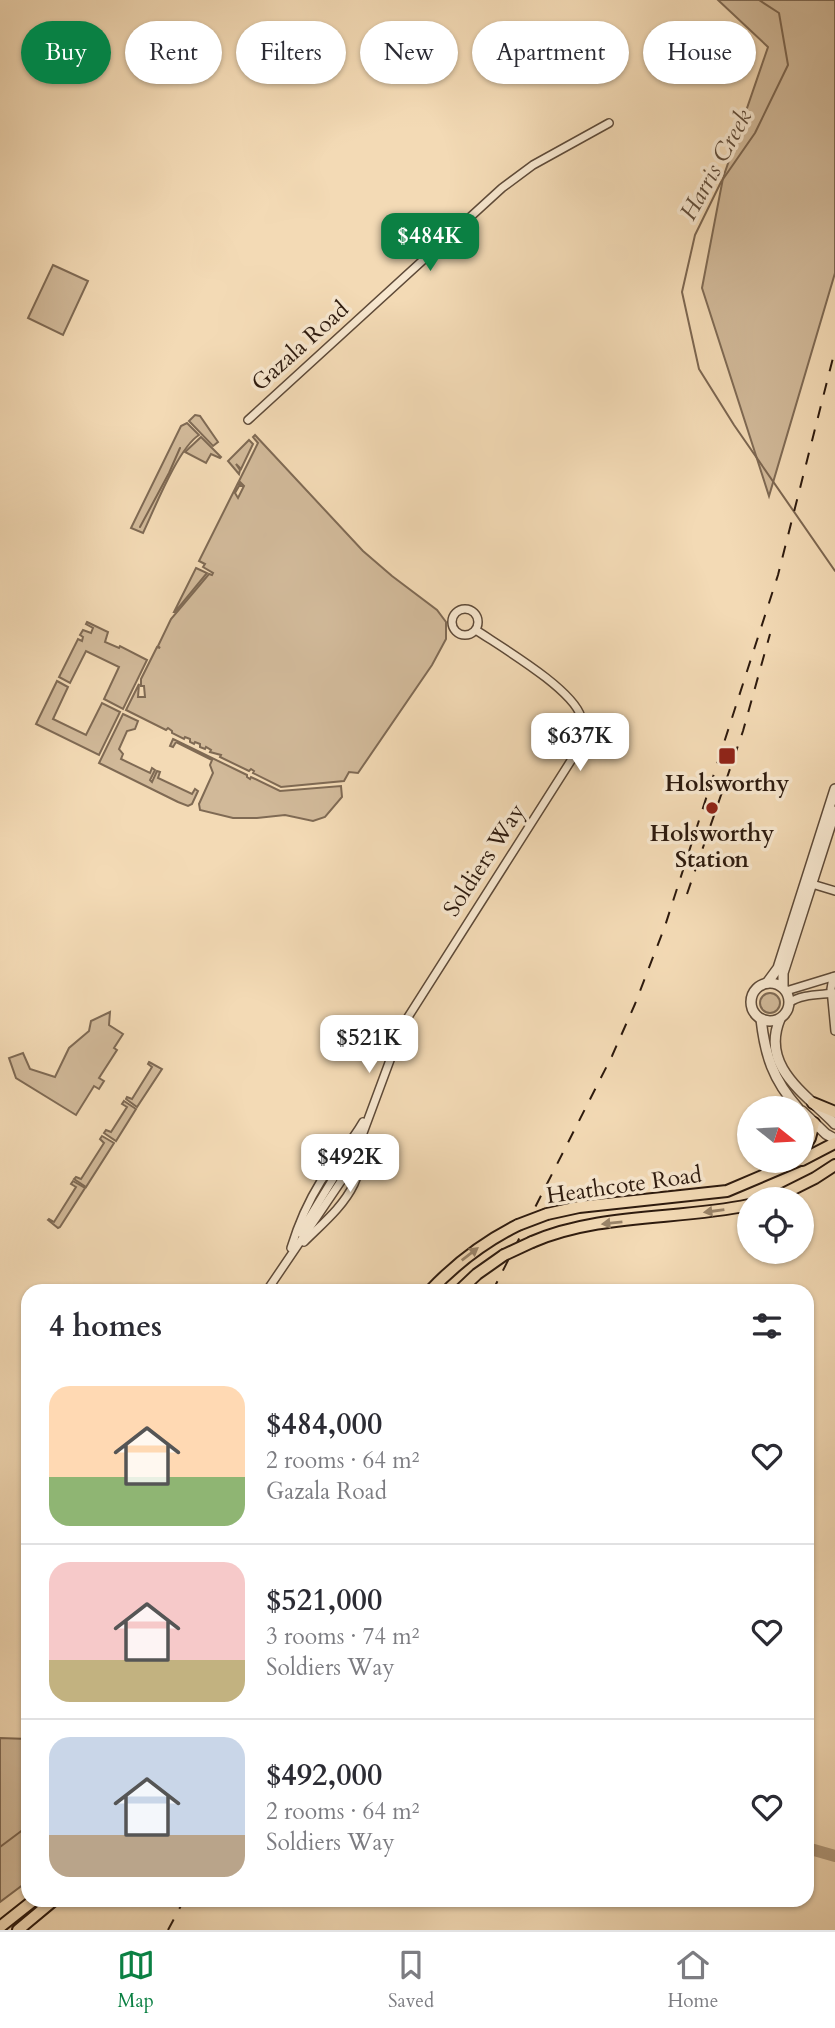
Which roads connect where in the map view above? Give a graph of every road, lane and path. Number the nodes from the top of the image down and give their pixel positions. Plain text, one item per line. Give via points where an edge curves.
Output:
1 (609, 123) dead end
2 (248, 420) dead end
3 (476, 630) dead end
4 (835, 789) edge
5 (835, 811) edge
6 (812, 884) junction
7 (835, 891) edge
8 (834, 976) edge
9 (767, 983) junction
10 (784, 989) junction
11 (833, 993) edge
12 (789, 1003) junction
13 (761, 1019) junction
14 (780, 1019) junction
15 (835, 1031) edge
16 (788, 1096) edge
17 (806, 1096) edge
18 (814, 1102) edge
19 (814, 1103) edge
20 (371, 1110) junction
21 (835, 1112) edge
22 (814, 1123) edge
23 (835, 1124) edge
24 (835, 1141) edge
25 (814, 1152) edge
26 (835, 1165) edge
27 (771, 1173) edge
28 (797, 1187) edge
29 (737, 1207) edge
30 (289, 1256) junction
31 (271, 1284) edge
32 (438, 1284) edge
33 (466, 1284) edge
34 (25, 1907) edge
35 (46, 1907) edge
36 (0, 1927) edge
37 (18, 1930) edge

1 - 2 street, Gazala Road via 533,165 502,188
3 - 20 street, Soldiers Way via 568,695 581,718 581,740 402,1025
4 - 9 street via 778,968
5 - 6 street
6 - 7 street
6 - 10 street via 783,973
8 - 10 street
8 - 11 street
9 - 10 street
9 - 13 street via 758,987 751,999 752,1009
10 - 12 street
11 - 12 street
11 - 15 street
12 - 14 street
13 - 14 street
13 - 16 street via 772,1069
14 - 17 street via 774,1036 780,1065
18 - 21 main road
19 - 23 street
20 - 30 street, Soldiers Way via 321,1182 297,1228
20 - 30 street, Soldiers Way via 350,1168
20 - 30 street, Soldiers Way via 354,1184 338,1208
22 - 24 street
24 - 25 main road, Heathcote Road
26 - 28 main road
32 -> 27 main road, Heathcote Road, bridge via 498,1235 547,1214 719,1193
29 -> 33 main road, Heathcote Road, bridge via 558,1233 504,1255
30 - 31 street, Soldiers Way
34 - 36 main road
35 - 37 main road

